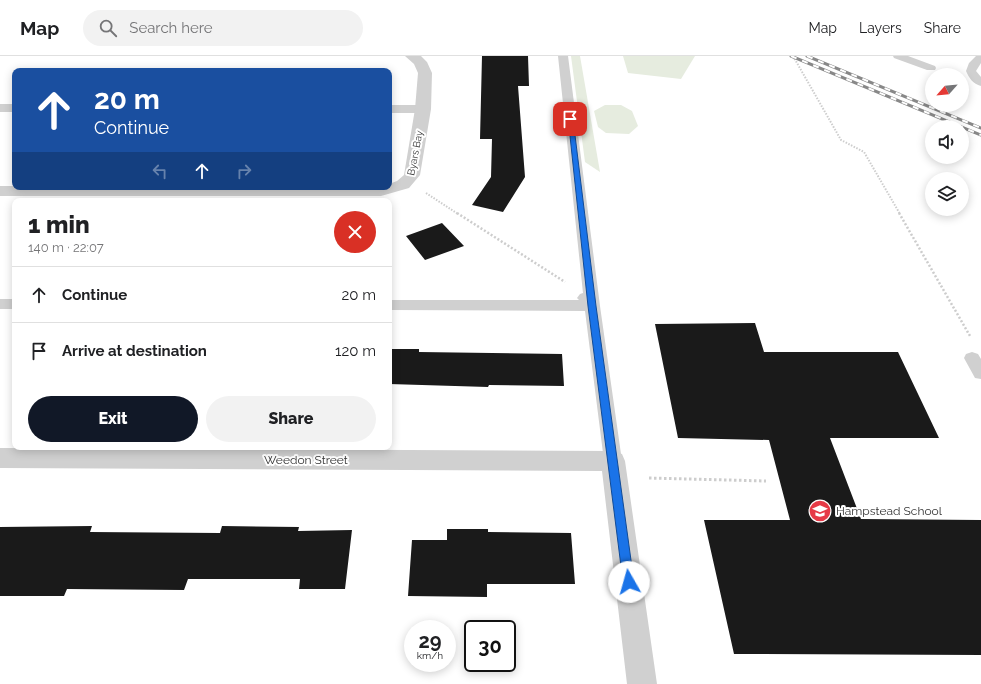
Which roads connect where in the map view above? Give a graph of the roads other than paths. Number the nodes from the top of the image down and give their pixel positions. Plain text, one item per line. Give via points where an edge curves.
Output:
1 (412, 56) edge
2 (563, 56) edge
3 (898, 56) edge
4 (981, 57) edge
5 (931, 68) dead end
6 (981, 83) edge
7 (0, 108) edge
8 (12, 108) edge
9 (392, 109) edge
10 (423, 109) junction
11 (392, 189) edge
12 (386, 190) edge
13 (0, 191) edge
14 (580, 291) road end
15 (0, 304) edge
16 (12, 304) edge
17 (392, 305) edge
18 (592, 306) junction
19 (973, 350) road end
20 (981, 373) edge
21 (0, 458) edge
22 (613, 461) junction
23 (642, 684) edge

1 - 10 street, Byars Bay via 420,62 425,73
2 - 18 lane
3 - 5 lane
4 - 6 lane via 971,71
7 - 8 lane
9 - 10 lane
10 - 11 street, Byars Bay via 412,175 408,182
12 - 13 street, Byars Bay
14 - 18 lane
15 - 16 lane
17 - 18 lane
18 - 22 lane
19 - 20 lane
21 - 22 street, Weedon Street
22 - 23 street

